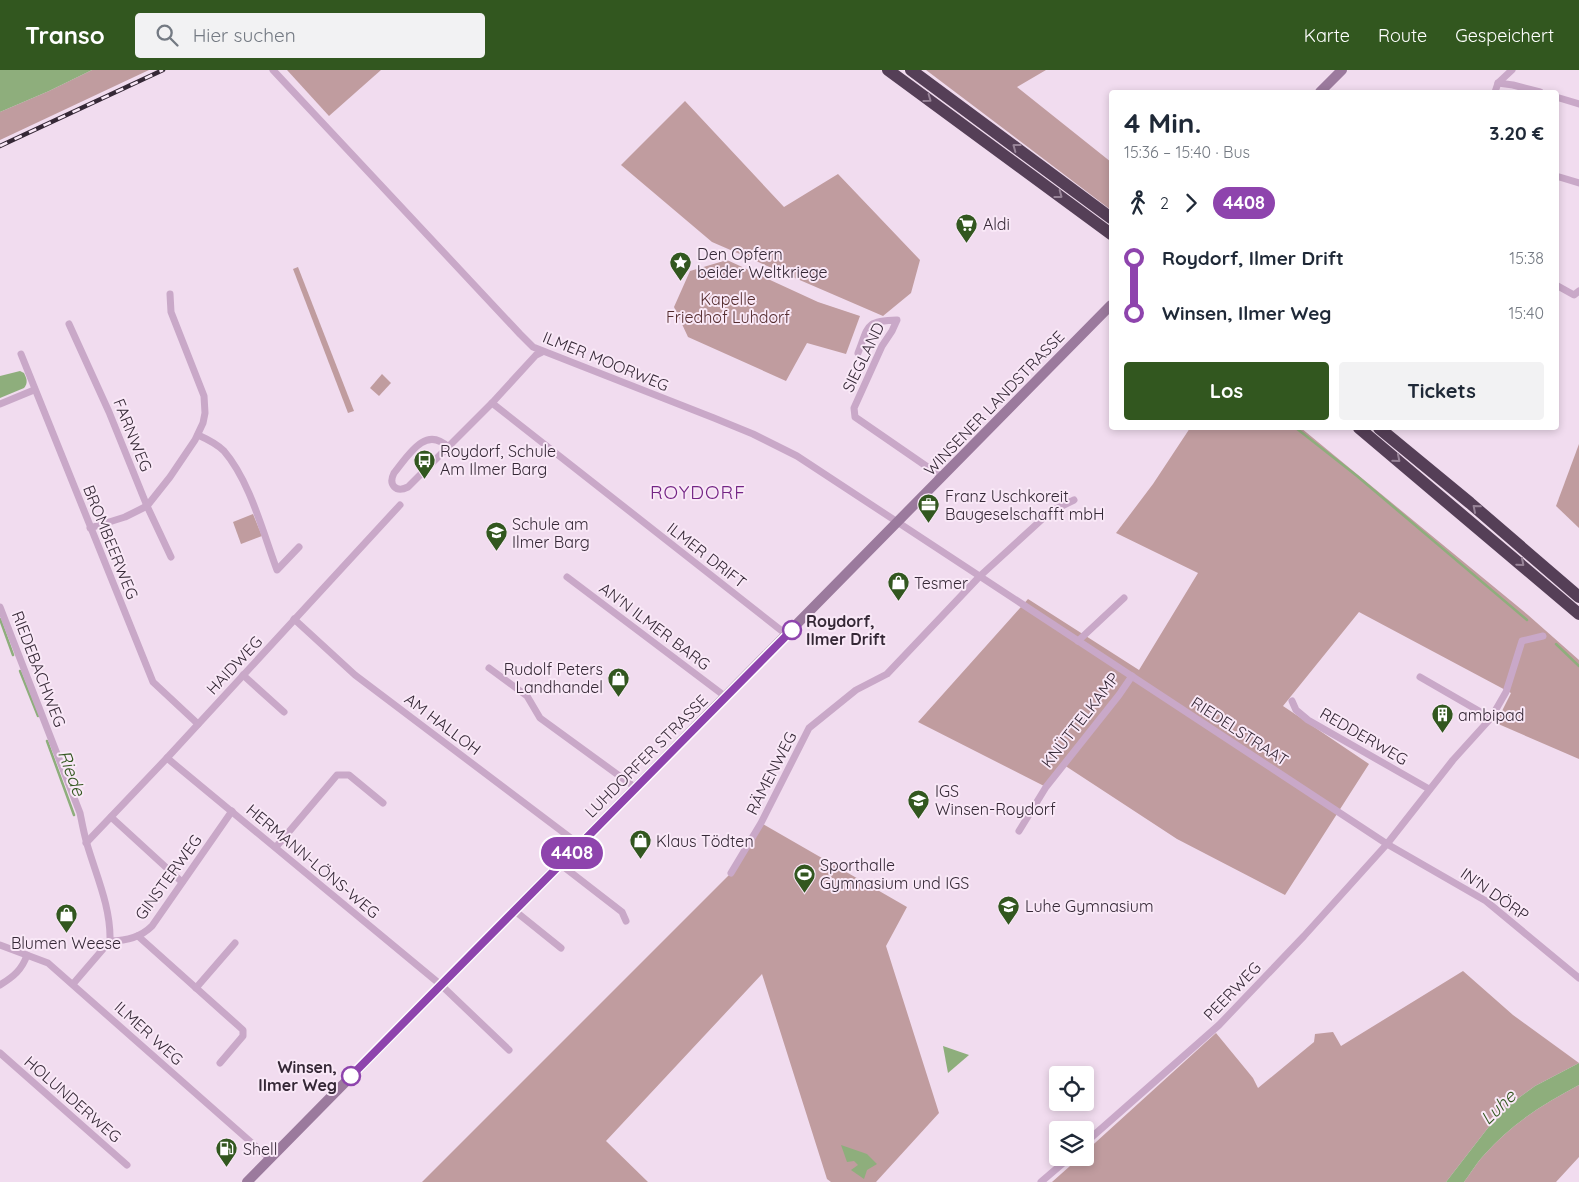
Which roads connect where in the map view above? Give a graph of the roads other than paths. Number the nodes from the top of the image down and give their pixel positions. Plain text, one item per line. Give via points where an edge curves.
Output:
1 (272, 70) edge
2 (888, 70) edge
3 (911, 70) edge
4 (1342, 70) edge
5 (1512, 70) edge
6 (1498, 83) junction
7 (1322, 90) edge
8 (1496, 90) edge
9 (1532, 90) edge
10 (1559, 98) edge
11 (1579, 104) edge
12 (1559, 177) edge
13 (1579, 183) edge
14 (1109, 217) edge
15 (1109, 233) edge
16 (1559, 287) edge
17 (1579, 291) edge
18 (170, 294) dead end
19 (1109, 307) edge
20 (69, 324) dead end
21 (542, 352) junction
22 (858, 353) dead end
23 (21, 354) dead end
24 (34, 390) junction
25 (492, 403) junction
26 (0, 404) edge
27 (1361, 430) edge
28 (1381, 430) edge
29 (198, 435) junction
30 (448, 447) junction
31 (942, 477) junction
32 (1074, 500) dead end
33 (400, 505) dead end
34 (147, 506) junction
35 (898, 522) junction
36 (90, 528) junction
37 (299, 547) dead end
38 (171, 557) dead end
39 (980, 576) junction
40 (567, 577) dead end
41 (1579, 597) edge
42 (1124, 598) dead end
43 (0, 607) edge
44 (1579, 614) edge
45 (294, 620) junction
46 (787, 635) junction
47 (1543, 636) dead end
48 (1078, 641) junction
49 (489, 668) dead end
50 (243, 675) junction
51 (1132, 676) junction
52 (1420, 677) dead end
53 (726, 696) junction
54 (1292, 700) dead end
55 (284, 712) dead end
56 (1491, 718) junction
57 (198, 724) junction
58 (167, 758) junction
59 (636, 788) junction
60 (1429, 789) junction
61 (383, 803) dead end
62 (232, 811) junction
63 (111, 817) junction
64 (1019, 831) dead end
65 (86, 843) junction
66 (1387, 844) junction
67 (580, 845) junction
68 (276, 847) junction
69 (560, 864) junction
70 (731, 873) dead end
71 (182, 882) junction
72 (514, 911) junction
73 (626, 921) dead end
74 (138, 936) junction
75 (110, 941) junction
76 (235, 943) dead end
77 (0, 945) edge
78 (561, 948) dead end
79 (27, 955) junction
80 (1579, 978) edge
81 (72, 984) junction
82 (0, 985) edge
83 (441, 985) junction
84 (196, 988) junction
85 (509, 1050) dead end
86 (0, 1053) edge
87 (220, 1063) dead end
88 (1094, 1136) edge
89 (270, 1159) junction
90 (127, 1165) dead end
91 (1060, 1166) edge
92 (246, 1182) edge
93 (1042, 1182) edge

1 - 21 street, ILMER MOORWEG via 520,334
2 -> 15 highway
14 -> 3 highway
4 - 7 main road
5 - 6 street
6 - 8 street
6 - 9 street
10 - 11 street
12 - 13 street
16 - 17 street via 1574,295
18 - 29 street via 171,312 204,396 205,413
19 - 31 main road, WINSENER LANDSTRASSE
20 - 34 street, FARNWEG
21 - 25 street
21 - 35 street, ILMER MOORWEG via 753,434 797,456
22 - 31 street, SIEGLAND via 872,323 897,320 854,408 855,417
23 - 24 street, BROMBEERWEG
24 - 26 street
24 - 36 street, BROMBEERWEG
25 - 30 street
25 - 46 street, ILMER DRIFT
27 -> 44 highway
41 -> 28 highway
29 - 34 street
29 - 37 street via 223,450 237,468 277,570
30 - 30 street via 408,487 396,489 392,484 394,473 421,442 436,439
31 - 35 main road, WINSENER LANDSTRASSE
32 - 39 street via 1050,512
33 - 45 street, HAIDWEG
34 - 36 street
34 - 38 street, FARNWEG
35 - 39 street, RIEDELSTRAAT
35 - 46 main road, LUHDORFER STRASSE
36 - 57 street, BROMBEERWEG via 153,682
39 - 48 street, RIEDELSTRAAT
39 - 70 street, RÄMENWEG via 887,674 856,690 809,728 761,823
40 - 53 street, AN'N ILMER BARG
42 - 48 street
43 - 65 street, RIEDEBACHWEG via 80,813
45 - 50 street, HAIDWEG
45 - 67 street, AM HALLOH via 355,675
46 - 53 main road, LUHDORFER STRASSE
47 - 56 street, PEERWEG via 1522,641 1506,692
48 - 51 street, RIEDELSTRAAT
49 - 59 street via 527,696 540,718
50 - 55 street
50 - 57 street, HAIDWEG
51 - 64 street, KNÜTTELKAMP via 1046,787
51 - 66 street, RIEDELSTRAAT
52 - 56 street
53 - 59 main road, LUHDORFER STRASSE
54 - 60 street, REDDERWEG via 1296,710 1308,720
56 - 60 street, PEERWEG
57 - 58 street, HAIDWEG
58 - 62 street, HERMANN-LÖNS-WEG
58 - 63 street, HAIDWEG
59 - 67 main road, LUHDORFER STRASSE
60 - 66 street, PEERWEG
61 - 68 street via 349,775 337,775
62 - 68 street, HERMANN-LÖNS-WEG
62 - 71 street, GINSTERWEG
63 - 65 street, HAIDWEG
63 - 71 street
65 - 75 street, RIEDEBACHWEG via 101,884
66 - 80 street, IN'N DÖRP via 1486,901
66 - 88 street, PEERWEG via 1219,1025
67 - 69 main road, LUHDORFER STRASSE
68 - 83 street, HERMANN-LÖNS-WEG
69 - 72 main road, LUHDORFER STRASSE
69 - 73 street via 622,912
71 - 74 street, GINSTERWEG via 152,926
72 - 78 street
72 - 83 main road, LUHDORFER STRASSE
74 - 75 street, GINSTERWEG
74 - 84 street
75 - 81 street
76 - 84 street
77 - 79 street, ILMER WEG
79 - 81 street, ILMER WEG via 48,963
79 - 82 street via 13,977
81 - 89 street, ILMER WEG
83 - 85 street, HERMANN-LÖNS-WEG
83 - 89 main road, LUHDORFER STRASSE
84 - 87 street via 243,1030 243,1036
86 - 90 street, HOLUNDERWEG
89 - 92 main road, LUHDORFER STRASSE
91 - 93 street

